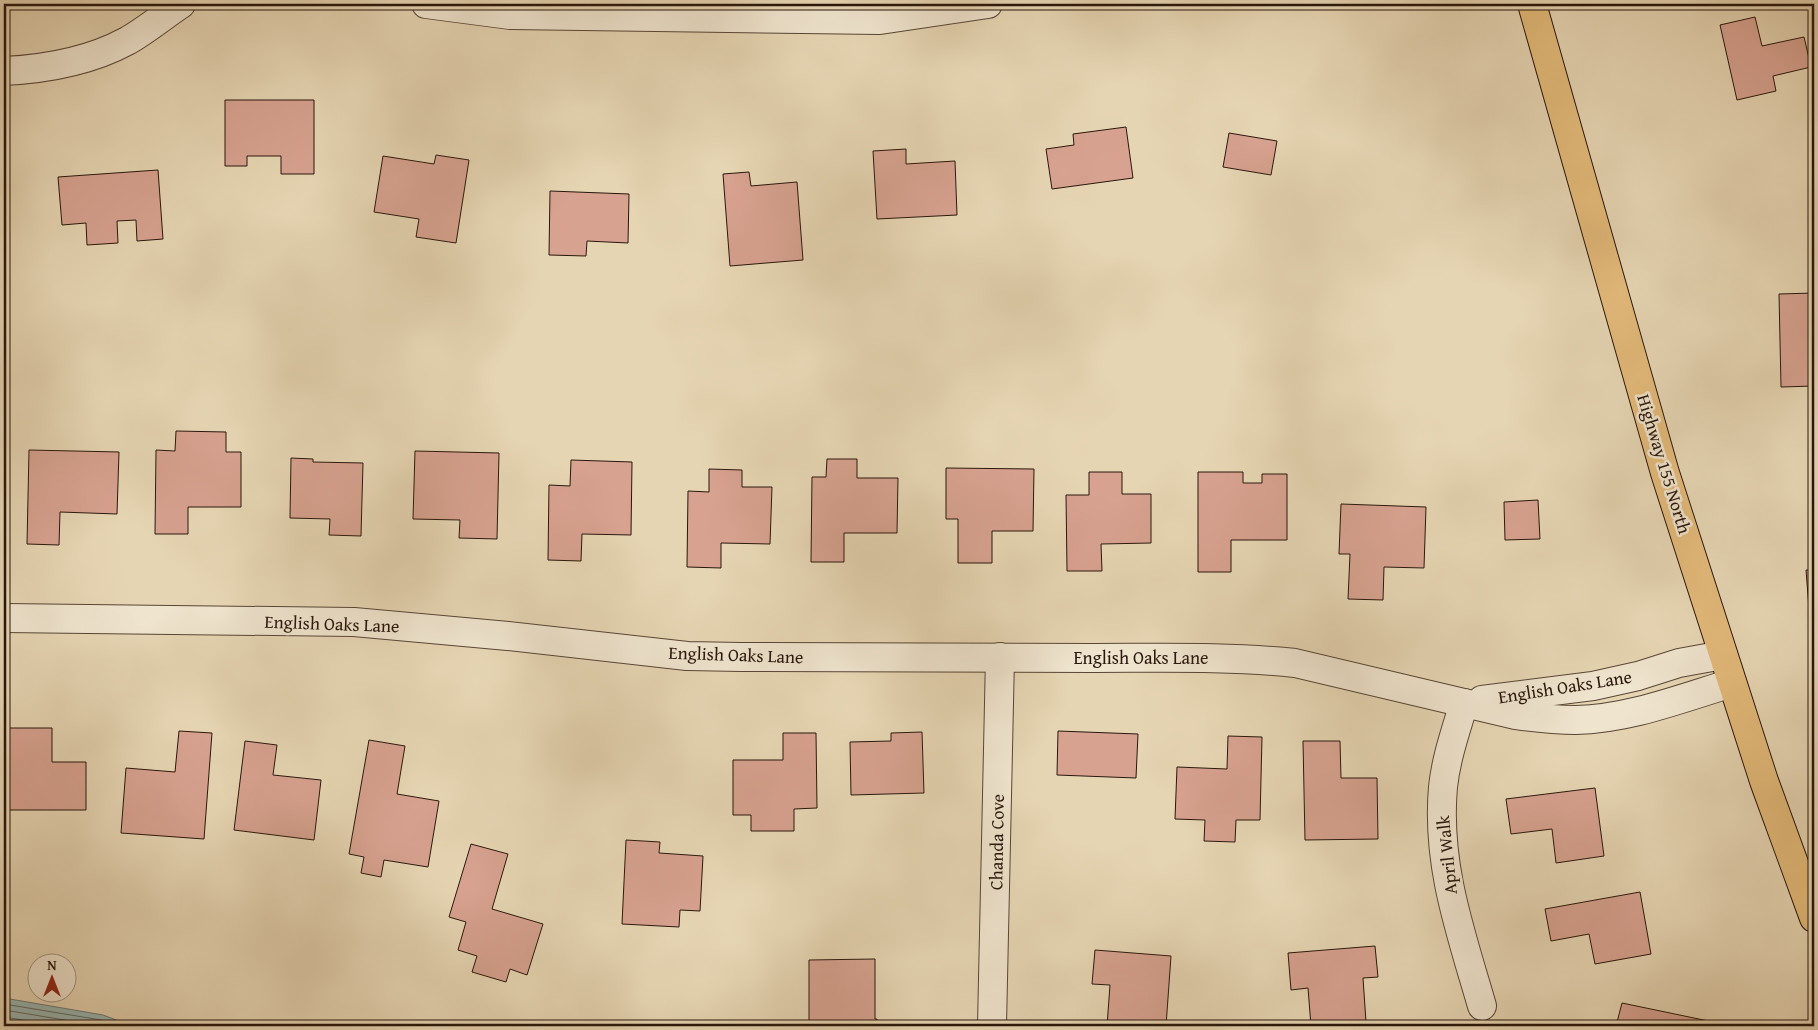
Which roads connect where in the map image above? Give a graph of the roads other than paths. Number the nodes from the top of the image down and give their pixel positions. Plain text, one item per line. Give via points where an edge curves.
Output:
1 (181, 4) edge
2 (426, 4) edge
3 (988, 4) edge
4 (1532, 4) edge
5 (4, 72) edge
6 (4, 618) edge
7 (1723, 655) junction
8 (1000, 657) junction
9 (1732, 683) junction
10 (1464, 702) junction
11 (1814, 918) edge
12 (1482, 1006) dead end
13 (992, 1026) edge

1 - 5 street via 127,41 87,58
2 - 3 street via 510,15 880,20
4 - 7 main road, Highway 155 North via 1665,473
6 - 8 street, English Oaks Lane via 354,622 687,656
7 - 9 main road, Highway 155 North
7 - 10 street, English Oaks Lane via 1593,686
8 - 10 street, English Oaks Lane via 1242,659 1295,663
8 - 13 street, Chanda Cove
9 - 10 street, English Oaks Lane via 1604,718 1577,720 1515,715
9 - 11 main road, Highway 155 North
10 - 12 street, April Walk via 1443,786 1443,837 1456,924

